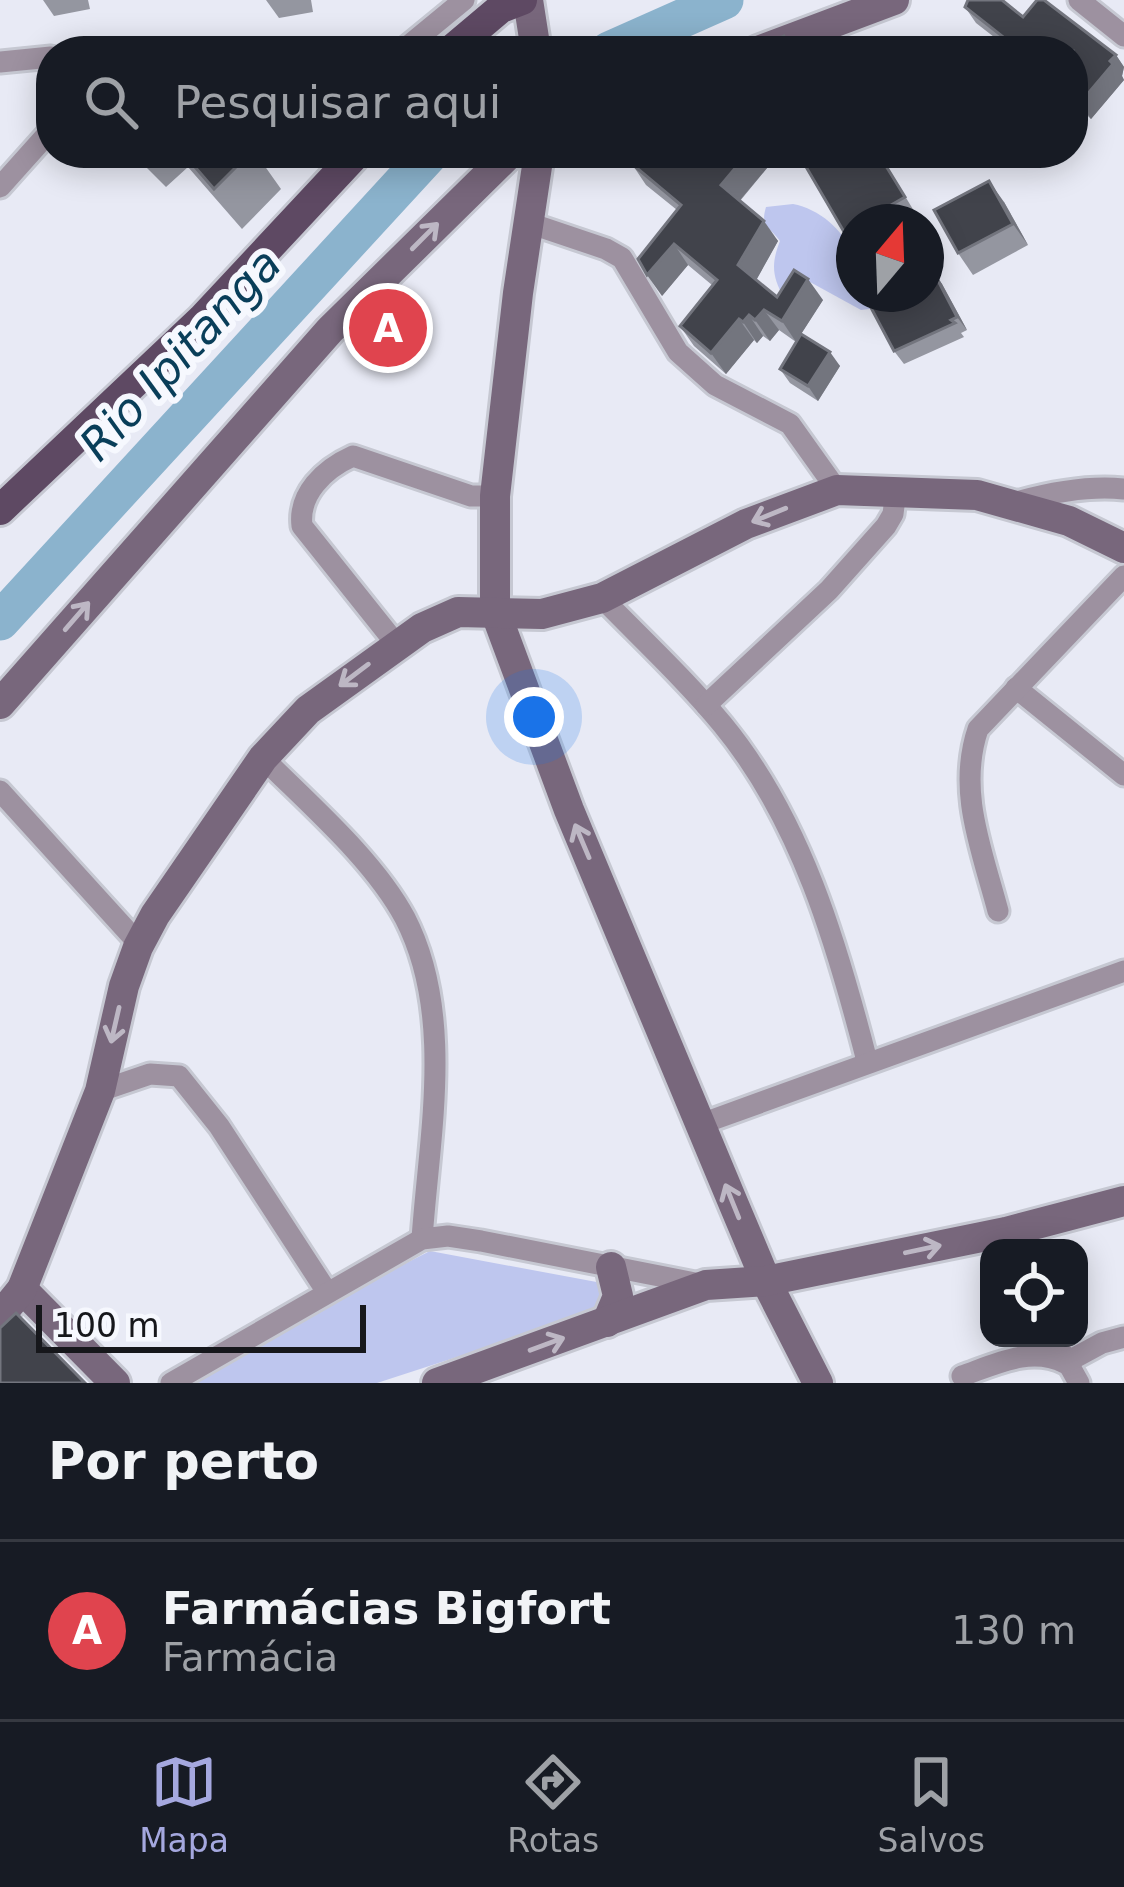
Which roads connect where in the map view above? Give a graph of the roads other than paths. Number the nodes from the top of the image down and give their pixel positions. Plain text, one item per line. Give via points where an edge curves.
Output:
1 (464, 0) edge
2 (894, 0) edge
3 (1079, 0) edge
4 (530, 19) edge
5 (420, 36) edge
6 (467, 36) edge
7 (798, 36) edge
8 (1124, 37) edge
9 (36, 58) edge
10 (0, 62) edge
11 (36, 147) edge
12 (343, 168) edge
13 (495, 168) edge
14 (537, 168) edge
15 (0, 188) edge
16 (529, 223) junction
17 (1124, 489) edge
18 (837, 490) junction
19 (896, 490) junction
20 (495, 496) junction
21 (1013, 503) junction
22 (0, 510) edge
23 (1124, 548) edge
24 (1124, 576) edge
25 (602, 598) junction
26 (495, 611) junction
27 (397, 645) junction
28 (1016, 688) junction
29 (0, 704) edge
30 (706, 705) junction
31 (263, 758) junction
32 (1124, 775) edge
33 (0, 791) edge
34 (998, 911) dead end
35 (140, 944) junction
36 (1124, 970) edge
37 (867, 1061) junction
38 (100, 1091) junction
39 (701, 1124) junction
40 (1124, 1201) edge
41 (422, 1239) junction
42 (1012, 1239) edge
43 (980, 1245) edge
44 (611, 1267) junction
45 (766, 1281) junction
46 (706, 1285) junction
47 (22, 1289) junction
48 (327, 1292) junction
49 (0, 1316) edge
50 (607, 1322) junction
51 (1124, 1337) edge
52 (1058, 1347) edge
53 (1065, 1363) junction
54 (962, 1376) dead end
55 (448, 1381) edge
56 (115, 1383) edge
57 (171, 1383) edge
58 (818, 1383) edge
59 (1079, 1383) edge

1 - 5 street
2 - 7 street
3 - 8 street
4 - 6 main road via 500,8
9 - 10 street
11 - 15 street
12 - 22 main road via 202,319
29 -> 13 street via 330,330
14 - 16 street
16 - 18 street via 622,258 678,352 715,385 790,424
16 - 20 street
17 - 21 street
18 - 19 street
18 -> 25 street via 746,524
19 - 21 street
19 - 30 street via 886,526
20 - 26 street
20 - 27 street via 471,496 352,457 309,492 302,526
21 - 23 street
24 - 28 street
25 - 26 street via 542,614
25 - 30 street
26 - 27 street via 458,612
39 -> 26 street
27 -> 31 street via 308,710
28 - 32 street
28 - 34 street via 978,729 967,779
30 - 37 street via 772,800 808,874 837,944
31 - 35 street
31 - 41 street via 370,871 421,955 434,1039
33 - 35 street
35 -> 38 street
36 - 37 street
37 - 39 street
38 - 47 street
38 - 48 street via 150,1074 178,1076
45 -> 39 street
40 - 42 street
41 - 44 street via 448,1236
41 - 48 street
45 -> 43 street
44 - 46 street
44 - 50 street via 618,1296
45 - 46 street
45 - 58 street
46 - 50 street
47 - 49 street
47 - 56 street
48 - 57 street
55 -> 50 street
51 - 53 street
52 - 53 street
53 - 54 street via 1026,1356
53 - 59 street

